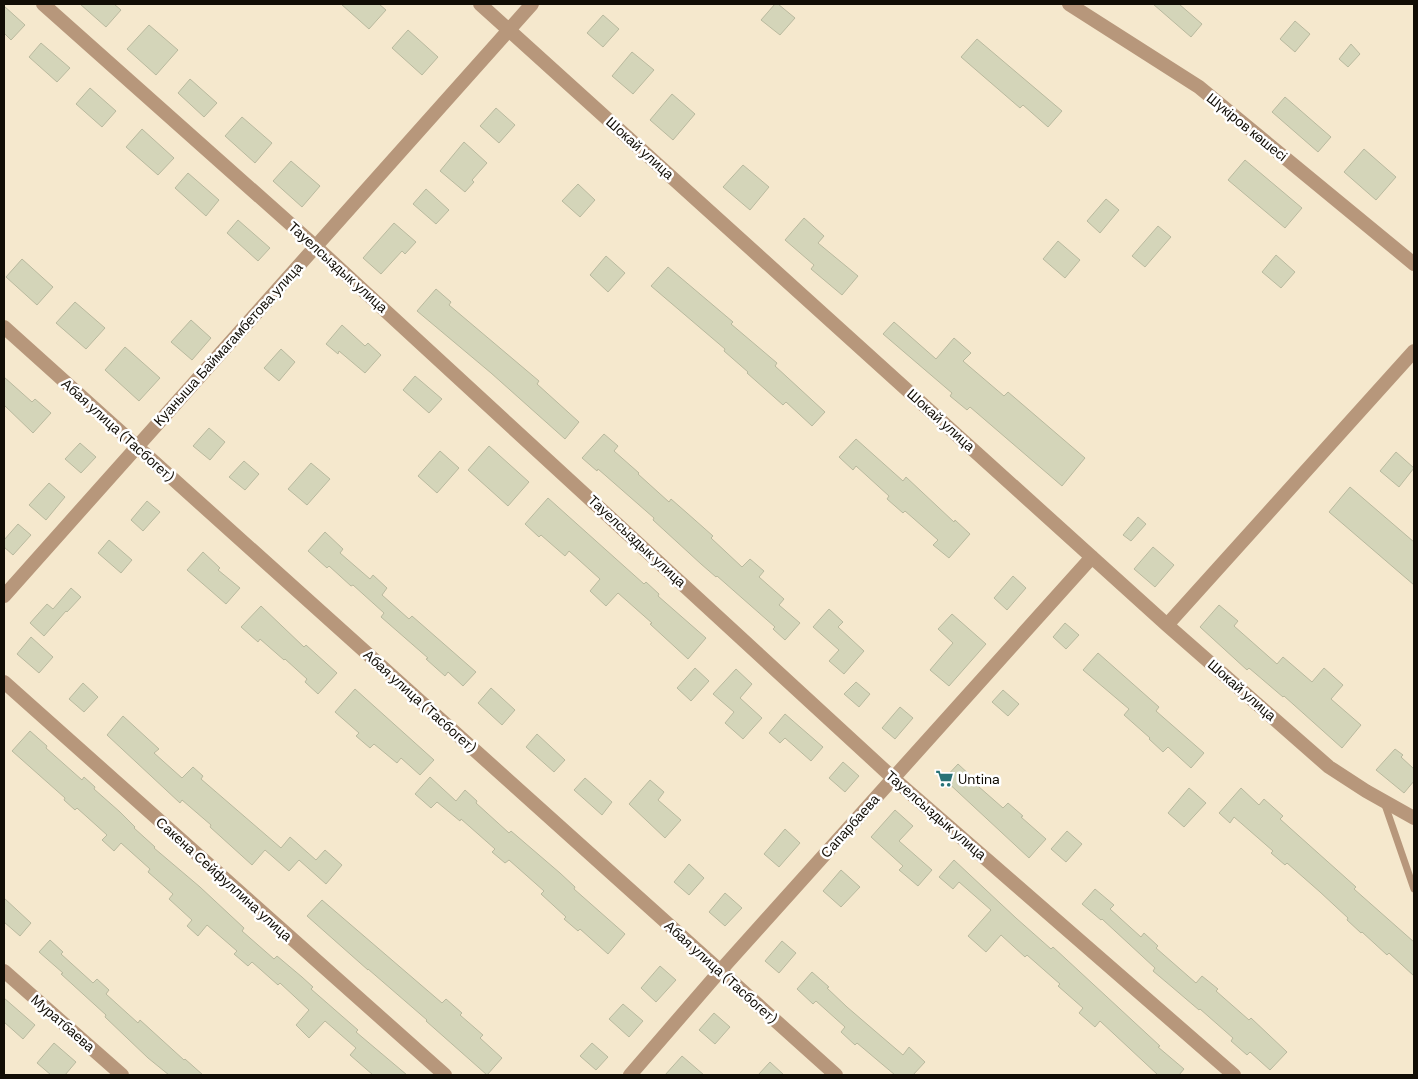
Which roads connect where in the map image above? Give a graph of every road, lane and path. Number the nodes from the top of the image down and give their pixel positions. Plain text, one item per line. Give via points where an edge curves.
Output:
1 (43, 4) edge
2 (480, 4) edge
3 (532, 4) edge
4 (1069, 4) edge
5 (508, 29) junction
6 (315, 246) junction
7 (1414, 264) edge
8 (4, 327) edge
9 (1414, 351) edge
10 (136, 447) junction
11 (1092, 557) junction
12 (4, 596) edge
13 (1167, 625) junction
14 (4, 682) edge
15 (893, 778) junction
16 (1384, 801) junction
17 (1414, 818) edge
18 (1414, 889) edge
19 (4, 971) edge
20 (720, 972) junction
21 (122, 1075) edge
22 (444, 1075) edge
23 (630, 1075) edge
24 (836, 1075) edge
25 (1234, 1075) edge

1 - 6 street, Тауелсыздык улица
2 - 5 street, Шокай улица
3 - 5 street, Куаныша Баймагамбетова улица
4 - 7 street, Шүкіров көшесі via 1198,87
5 - 6 street, Куаныша Баймагамбетова улица
5 - 11 street, Шокай улица
6 - 10 street, Куаныша Баймагамбетова улица
6 - 15 street, Тауелсыздык улица
8 - 10 street, Абая улица (Тасбогет)
9 - 13 street
10 - 12 street, Куаныша Баймагамбетова улица
10 - 20 street, Абая улица (Тасбогет)
11 - 13 street, Шокай улица
11 - 15 street, Сапарбаева
13 - 16 street, Шокай улица via 1329,767
14 - 22 street, Сакена Сейфуллина улица
15 - 20 street, Сапарбаева
15 - 25 street, Тауелсыздык улица
16 - 17 street, Шокай улица
16 - 18 lane
19 - 21 street, Муратбаева
20 - 23 street, Сапарбаева
20 - 24 street, Абая улица (Тасбогет)

